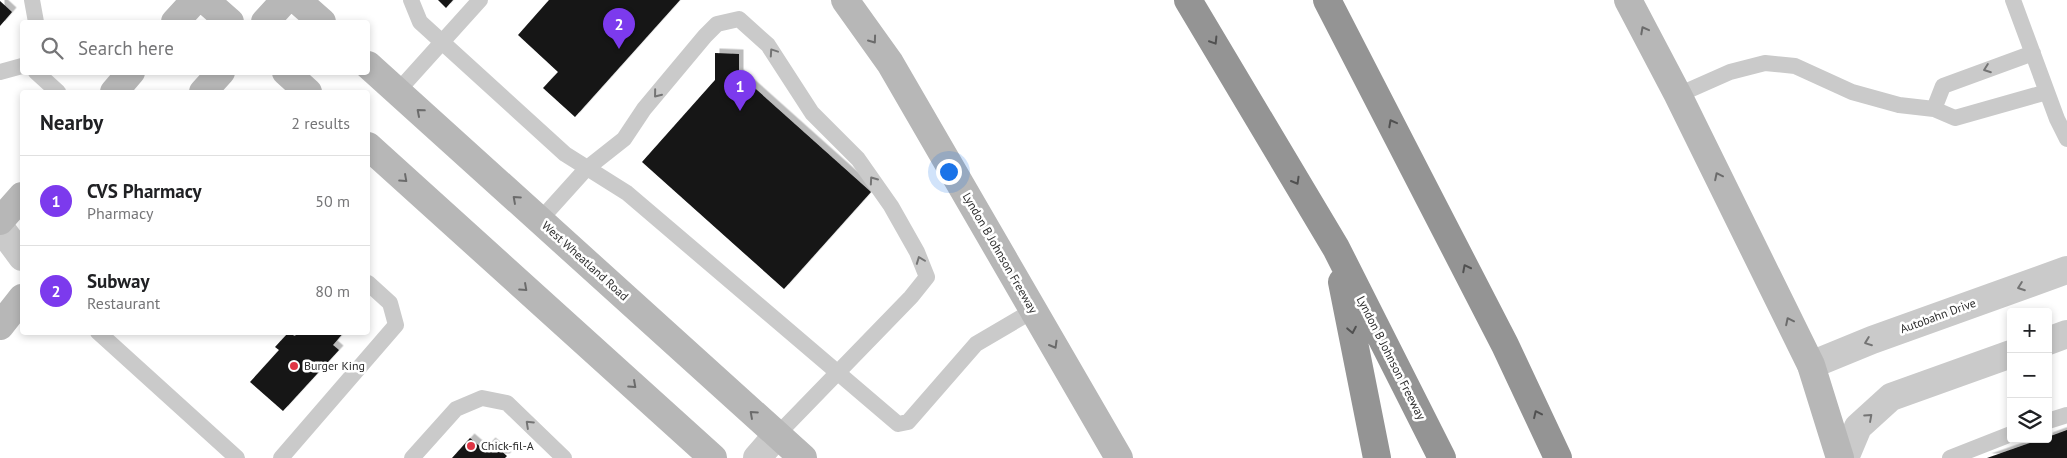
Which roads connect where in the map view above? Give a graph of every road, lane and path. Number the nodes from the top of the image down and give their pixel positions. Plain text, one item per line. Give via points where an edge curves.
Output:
1 (32, 0) edge
2 (195, 0) edge
3 (206, 0) edge
4 (284, 0) edge
5 (297, 0) edge
6 (411, 0) edge
7 (480, 0) edge
8 (845, 0) edge
9 (1188, 0) edge
10 (1327, 0) edge
11 (1628, 0) edge
12 (2013, 0) edge
13 (36, 20) edge
14 (177, 20) edge
15 (228, 20) edge
16 (267, 20) edge
17 (320, 20) edge
18 (442, 42) junction
19 (2033, 53) junction
20 (20, 67) edge
21 (370, 67) edge
22 (0, 72) edge
23 (39, 75) edge
24 (128, 75) edge
25 (218, 75) edge
26 (289, 75) edge
27 (56, 90) edge
28 (116, 90) edge
29 (206, 90) edge
30 (306, 90) edge
31 (397, 92) junction
32 (2047, 92) junction
33 (1678, 95) junction
34 (1934, 108) junction
35 (2067, 139) edge
36 (370, 148) edge
37 (586, 169) junction
38 (20, 198) edge
39 (540, 220) junction
40 (0, 221) edge
41 (0, 227) edge
42 (1336, 248) junction
43 (20, 254) edge
44 (2067, 270) edge
45 (370, 285) edge
46 (20, 301) edge
47 (1034, 310) junction
48 (0, 326) edge
49 (2067, 334) edge
50 (105, 335) edge
51 (2052, 340) edge
52 (2007, 355) edge
53 (1811, 365) junction
54 (838, 373) junction
55 (2067, 415) edge
56 (2052, 420) edge
57 (777, 435) junction
58 (2007, 436) edge
59 (237, 458) edge
60 (281, 458) edge
61 (412, 458) edge
62 (564, 458) edge
63 (714, 458) edge
64 (758, 458) edge
65 (803, 458) edge
66 (1119, 458) edge
67 (1377, 458) edge
68 (1442, 458) edge
69 (1558, 458) edge
70 (1840, 458) edge
71 (1845, 458) edge
72 (1950, 458) edge

1 - 13 lane
2 - 14 main road
3 - 15 main road
4 - 16 main road
5 - 17 main road
6 - 18 lane via 420,22
7 - 18 lane
8 -> 47 main road, Lyndon B Johnson Freeway via 890,63
9 -> 42 highway, Lyndon B Johnson Freeway
69 -> 10 highway via 1505,345
33 -> 11 main road
12 - 19 lane
18 - 31 lane
18 - 37 lane via 565,154
19 - 32 lane
19 -> 34 lane via 1943,86
20 - 22 lane
21 - 31 main road, West Wheatland Road
23 - 27 lane
24 - 28 main road
25 - 29 main road
26 - 30 main road
39 -> 31 main road, West Wheatland Road
32 - 34 lane via 1955,118
32 - 35 lane
33 - 34 lane via 1730,72 1765,63 1795,66 1852,92 1899,105
53 -> 33 main road
36 -> 63 main road
37 - 39 lane
37 - 54 lane via 627,193
54 -> 37 lane via 927,278 917,252 891,206 858,159 812,112 768,45 739,19 717,24 650,102 624,139
38 - 40 main road
57 -> 39 main road, West Wheatland Road
41 - 43 street
42 -> 67 highway
42 - 68 highway, Lyndon B Johnson Freeway
44 -> 53 street, Autobahn Drive
45 - 60 lane via 390,303 396,324
46 - 48 main road
47 - 54 lane via 976,344 908,422 898,424
47 -> 66 main road, Lyndon B Johnson Freeway
49 - 51 street
50 - 59 lane
71 -> 52 street via 1858,427 1891,397
53 - 70 main road
54 - 57 lane
55 - 56 lane
57 - 64 street
57 - 65 main road, West Wheatland Road
58 - 72 lane
62 -> 61 lane via 507,404 482,398 456,409

